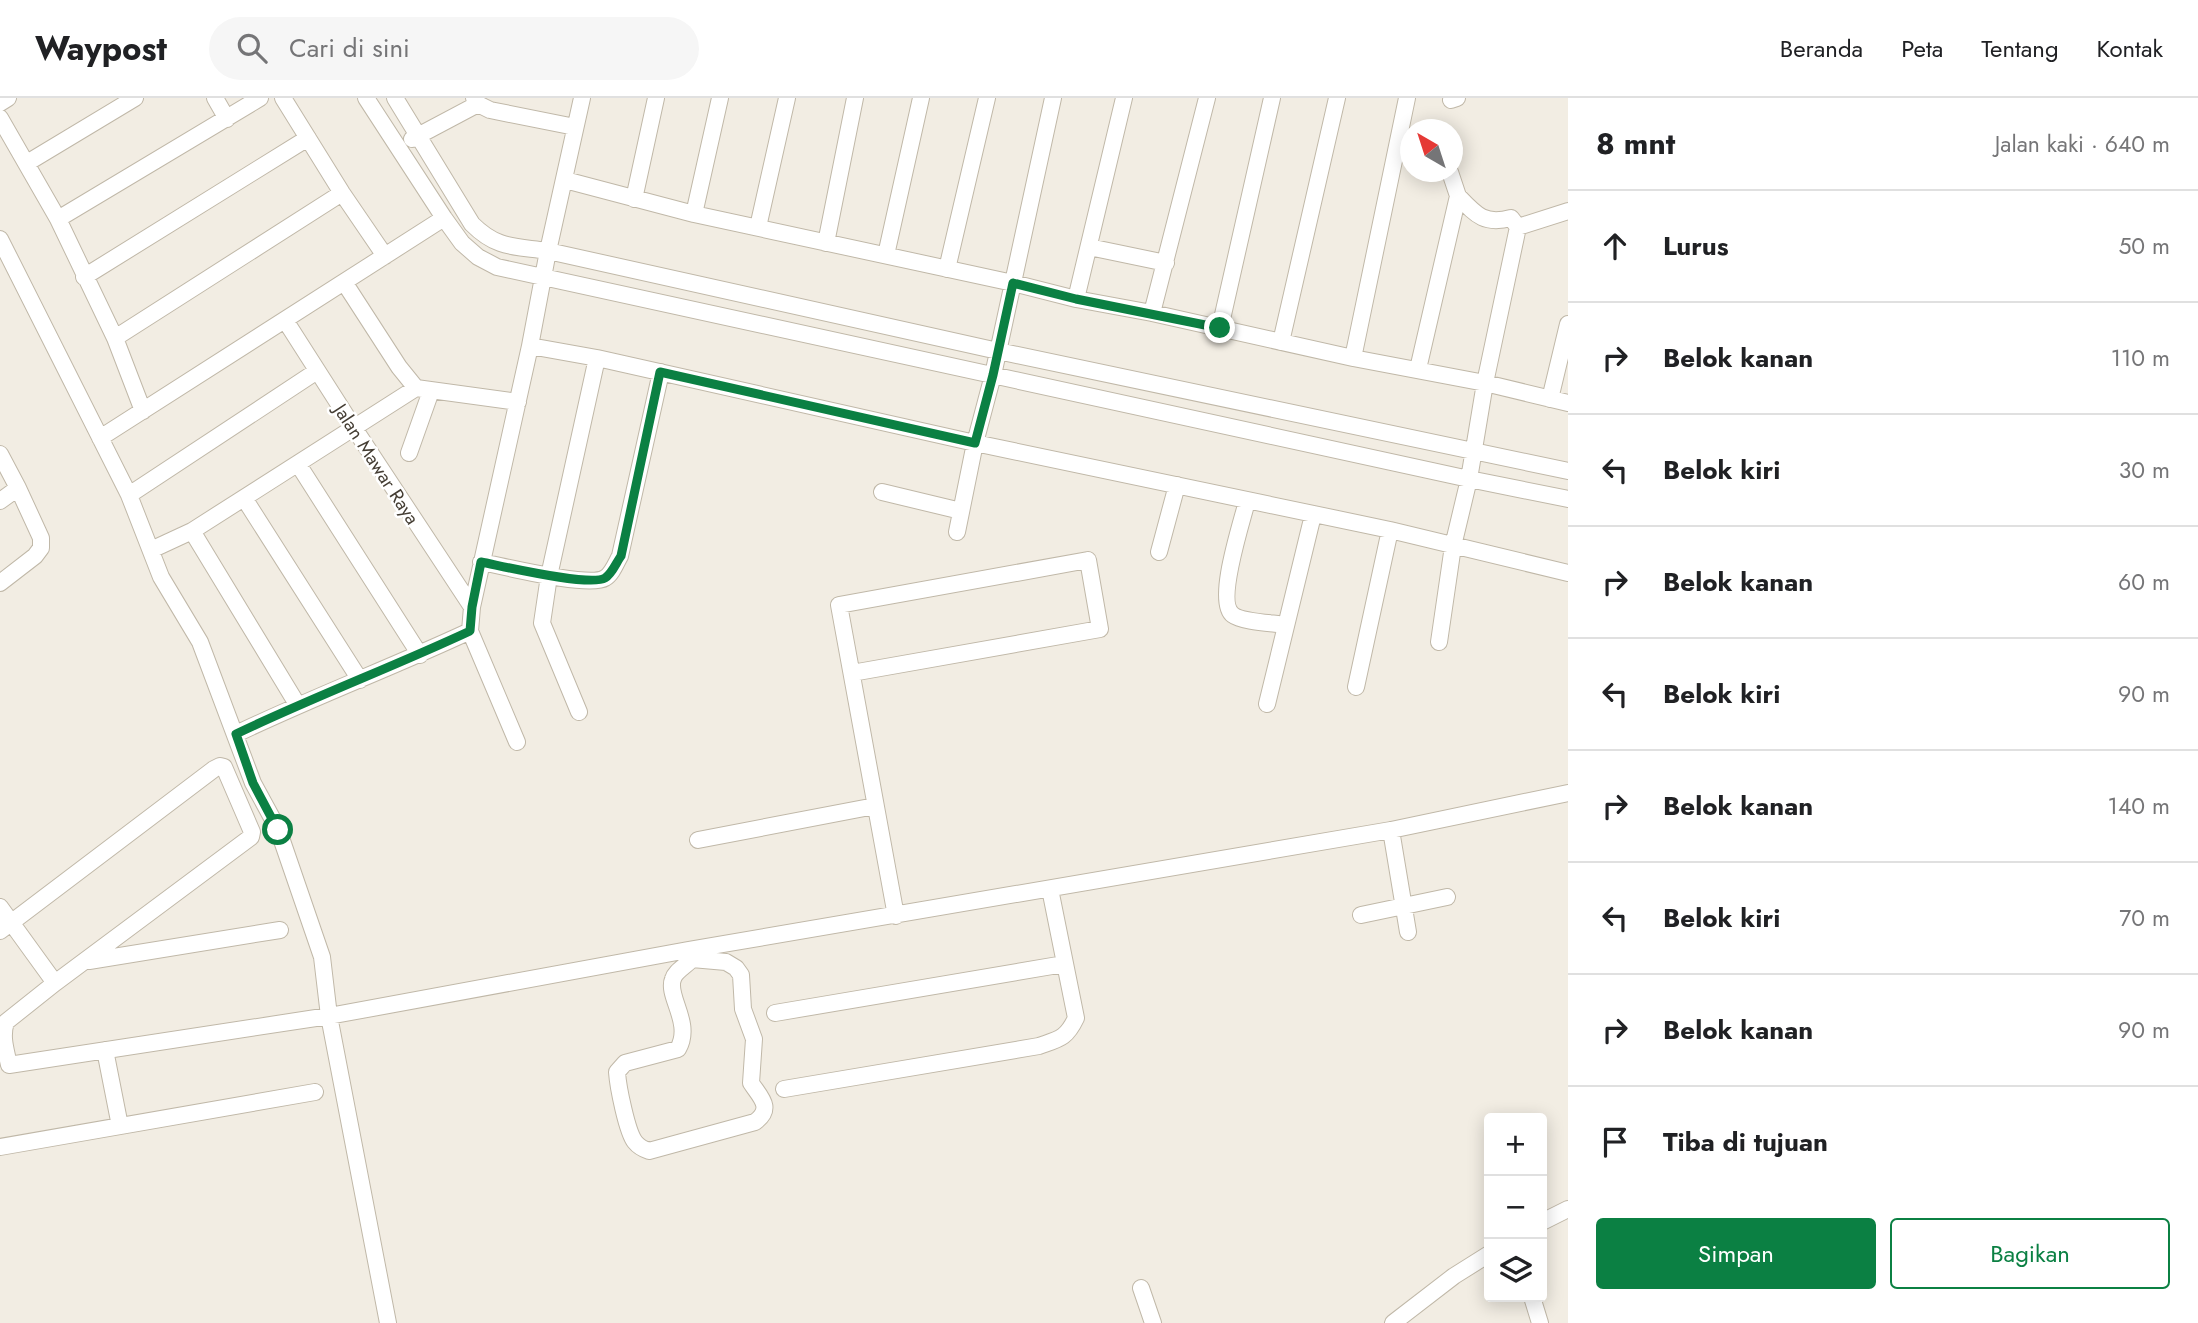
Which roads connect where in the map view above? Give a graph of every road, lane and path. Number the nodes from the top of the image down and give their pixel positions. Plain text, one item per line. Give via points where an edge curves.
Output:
1 (8, 98) edge
2 (135, 98) edge
3 (215, 98) edge
4 (260, 98) edge
5 (283, 98) edge
6 (366, 98) edge
7 (394, 98) edge
8 (582, 98) edge
9 (656, 98) edge
10 (720, 98) edge
11 (787, 98) edge
12 (855, 98) edge
13 (920, 98) edge
14 (987, 98) edge
15 (1053, 98) edge
16 (1124, 98) edge
17 (1207, 98) edge
18 (1272, 98) edge
19 (1337, 98) edge
20 (1407, 98) edge
21 (476, 101) edge
22 (0, 103) edge
23 (0, 118) edge
24 (227, 119) junction
25 (1405, 119) edge
26 (575, 127) junction
27 (419, 136) junction
28 (308, 138) junction
29 (397, 147) junction
30 (27, 163) junction
31 (1400, 163) edge
32 (565, 180) junction
33 (1453, 182) edge
34 (342, 193) junction
35 (1458, 196) junction
36 (634, 199) junction
37 (1568, 211) edge
38 (694, 214) junction
39 (58, 219) junction
40 (444, 219) junction
41 (1518, 227) junction
42 (758, 228) junction
43 (0, 239) edge
44 (826, 243) junction
45 (1089, 247) junction
46 (548, 251) junction
47 (886, 255) junction
48 (385, 256) junction
49 (1166, 263) junction
50 (947, 269) junction
51 (84, 276) junction
52 (544, 278) junction
53 (344, 282) junction
54 (1013, 283) junction
55 (1076, 299) junction
56 (1152, 313) junction
57 (285, 320) junction
58 (1568, 324) edge
59 (1220, 328) junction
60 (115, 338) junction
61 (1282, 342) junction
62 (530, 346) junction
63 (998, 351) junction
64 (597, 358) junction
65 (1353, 358) junction
66 (1418, 369) junction
67 (317, 371) junction
68 (660, 372) junction
69 (993, 375) junction
70 (1485, 383) junction
71 (424, 390) junction
72 (1550, 399) junction
73 (517, 402) junction
74 (1568, 402) edge
75 (143, 411) junction
76 (354, 429) junction
77 (100, 438) junction
78 (975, 443) junction
79 (1473, 451) junction
80 (409, 453) dead end
81 (0, 454) edge
82 (298, 464) junction
83 (1568, 471) edge
84 (1469, 480) junction
85 (1177, 485) junction
86 (18, 488) junction
87 (882, 492) dead end
88 (129, 495) junction
89 (244, 498) junction
90 (1568, 499) edge
91 (0, 501) edge
92 (1247, 501) junction
93 (961, 510) junction
94 (1313, 515) junction
95 (1390, 530) junction
96 (192, 531) junction
97 (957, 532) dead end
98 (1454, 546) junction
99 (151, 550) junction
100 (1159, 552) dead end
101 (481, 562) junction
102 (1568, 573) edge
103 (549, 576) junction
104 (0, 583) edge
105 (472, 607) junction
106 (1286, 625) junction
107 (470, 631) junction
108 (1439, 642) dead end
109 (420, 654) junction
110 (852, 673) junction
111 (360, 680) junction
112 (1356, 687) dead end
113 (1267, 704) dead end
114 (298, 705) junction
115 (579, 712) dead end
116 (236, 734) junction
117 (517, 742) dead end
118 (1568, 793) edge
119 (875, 806) junction
120 (1391, 830) junction
121 (698, 840) dead end
122 (1050, 889) junction
123 (1447, 897) dead end
124 (1404, 906) junction
125 (0, 907) edge
126 (1361, 915) dead end
127 (896, 916) junction
128 (6, 926) edge
129 (280, 930) dead end
130 (1408, 932) dead end
131 (690, 955) junction
132 (84, 962) junction
133 (1065, 964) junction
134 (55, 983) junction
135 (775, 1013) dead end
136 (329, 1016) junction
137 (3, 1025) edge
138 (105, 1050) junction
139 (5, 1066) edge
140 (784, 1089) dead end
141 (315, 1092) dead end
142 (120, 1126) junction
143 (0, 1147) edge
144 (1568, 1209) edge
145 (1547, 1220) edge
146 (1484, 1257) edge
147 (1141, 1288) dead end
148 (1534, 1302) edge
149 (388, 1323) edge
150 (1153, 1323) edge
151 (1393, 1323) edge
152 (1540, 1323) edge

1 - 22 street
2 - 30 street
3 - 24 street
4 - 24 street
5 - 28 street
6 - 29 street
7 - 27 street
8 - 26 street
9 - 36 street
10 - 38 street
11 - 42 street
12 - 44 street
13 - 47 street
14 - 50 street
15 - 54 street
16 - 45 street
17 - 49 street
18 - 59 street
19 - 61 street
20 - 25 street
21 - 26 street via 490,110
21 - 27 street
23 - 30 street
24 - 39 street
26 - 32 street
27 - 29 street
27 - 46 street via 460,206 485,236 499,244
28 - 34 street
28 - 51 street
29 - 40 street
30 - 39 street
31 - 65 street
32 - 36 street
32 - 46 street
33 - 35 street
34 - 48 street
34 - 60 street
35 - 41 street via 1482,218 1497,222 1511,218
35 - 66 street
36 - 38 street
37 - 41 street
38 - 42 street
39 - 51 street
40 - 48 street
40 - 52 street via 478,257 497,267
41 - 70 street
42 - 44 street
43 - 77 street
44 - 47 street
45 - 49 street
45 - 55 street
46 - 52 street
46 - 63 street
47 - 50 street
48 - 53 street
49 - 56 street
50 - 54 street
51 - 60 street
52 - 62 street
52 - 69 street
53 - 57 street
53 - 71 street via 399,367
54 - 55 street
54 - 63 street
55 - 56 street
56 - 59 street
57 - 67 street, Jalan Mawar Raya
57 - 75 street
58 - 72 street
59 - 61 street
60 - 75 street
61 - 65 street
62 - 64 street
62 - 73 street
63 - 69 street
63 - 79 street
64 - 68 street
64 - 103 street
65 - 66 street
66 - 70 street
67 - 76 street, Jalan Mawar Raya
67 - 88 street
68 - 78 street
68 - 103 street via 621,556 600,580
69 - 78 street
69 - 84 street
70 - 72 street
70 - 79 street
71 - 73 street
71 - 76 street
71 - 80 street
72 - 74 street
73 - 101 street
75 - 77 street
76 - 82 street
76 - 105 street, Jalan Mawar Raya
77 - 88 street
78 - 85 street
78 - 93 street
79 - 83 street
79 - 84 street
81 - 86 street
82 - 89 street
82 - 109 street
84 - 90 street
84 - 98 street
85 - 92 street
85 - 100 street
86 - 91 street
86 - 104 street via 41,538 41,548
87 - 93 street
88 - 99 street
89 - 96 street
89 - 111 street
92 - 94 street
92 - 106 street via 1228,582 1227,608 1237,618
93 - 97 street
94 - 95 street
94 - 106 street
95 - 98 street
95 - 112 street
96 - 99 street
96 - 114 street
98 - 102 street
98 - 108 street
99 - 116 street via 161,577 200,642
101 - 103 street
101 - 105 street
103 - 115 street via 542,623
105 - 107 street
106 - 113 street
107 - 109 street
107 - 117 street
109 - 111 street
110 - 110 street via 839,605 1088,560 1100,629
110 - 119 street
111 - 114 street
114 - 116 street
116 - 136 street via 253,783 278,830 322,957
118 - 120 street
119 - 121 street
119 - 127 street
120 - 122 street
120 - 124 street
122 - 127 street
122 - 133 street
123 - 124 street
124 - 126 street
124 - 130 street
125 - 128 street
127 - 131 street
128 - 132 street via 224,766 251,837
128 - 134 street
129 - 132 street
131 - 131 street via 671,984 682,1024 678,1049 625,1063 617,1072 633,1140 644,1150 755,1122 764,1111 761,1096 751,1083 754,1039 743,1009 741,975 726,962
131 - 136 street
132 - 134 street
133 - 135 street
133 - 140 street via 1076,1018 1063,1038 1039,1046
134 - 137 street
136 - 138 street
136 - 149 street
137 - 139 street
138 - 139 street
138 - 142 street
141 - 142 street
142 - 143 street
144 - 145 street
146 - 151 street
147 - 150 street
148 - 152 street

